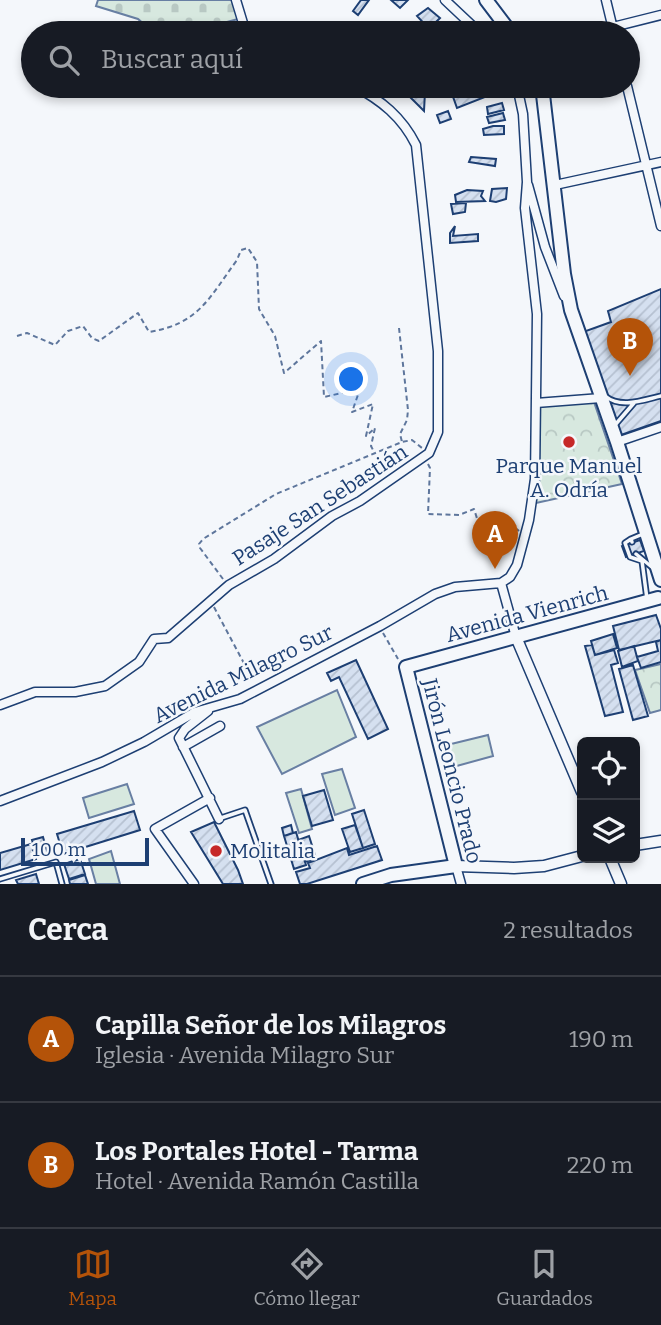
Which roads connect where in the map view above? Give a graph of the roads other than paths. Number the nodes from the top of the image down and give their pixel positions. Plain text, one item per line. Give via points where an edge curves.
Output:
1 (236, 0) edge
2 (445, 0) edge
3 (486, 0) edge
4 (606, 0) edge
5 (661, 15) edge
6 (243, 21) edge
7 (467, 21) edge
8 (502, 21) edge
9 (612, 21) edge
10 (640, 22) edge
11 (376, 98) edge
12 (520, 98) edge
13 (544, 98) edge
14 (630, 98) edge
15 (661, 162) edge
16 (645, 165) junction
17 (527, 182) junction
18 (555, 184) junction
19 (660, 215) edge
20 (661, 226) edge
21 (571, 310) junction
22 (600, 394) junction
23 (661, 396) edge
24 (536, 403) junction
25 (634, 403) junction
26 (661, 427) edge
27 (615, 436) junction
28 (642, 534) junction
29 (636, 554) dead end
30 (642, 561) junction
31 (657, 573) edge
32 (501, 583) junction
33 (657, 598) edge
34 (516, 636) junction
35 (406, 667) joint
36 (0, 705) edge
37 (213, 707) junction
38 (220, 726) dead end
39 (183, 747) junction
40 (577, 780) edge
41 (210, 799) junction
42 (0, 802) edge
43 (219, 819) joint
44 (661, 841) edge
45 (640, 844) edge
46 (577, 857) edge
47 (612, 863) edge
48 (456, 866) junction
49 (0, 879) edge
50 (62, 884) edge
51 (194, 884) edge
52 (271, 884) edge
53 (363, 884) edge
54 (461, 884) edge
55 (621, 884) edge

1 - 6 street
2 - 7 street
3 - 8 highway
4 - 9 street
5 - 10 street
11 - 36 street, Pasaje San Sebastián via 393,111 416,145 438,351 438,432 426,455 274,559 229,584 168,638 154,639 139,662 104,686 35,692
12 - 17 street
13 - 18 highway
14 - 16 street
15 - 16 street
16 - 18 street
16 - 19 street
17 - 21 street via 554,275
17 - 24 street via 525,208 537,314
18 - 21 highway
19 - 20 street
21 - 22 highway
22 - 24 street
22 - 25 lane via 612,401
22 - 27 highway
23 - 25 lane
24 - 32 street via 529,520 517,565
25 - 27 lane
26 - 27 street
27 - 28 highway
28 - 30 lane via 625,543 630,557
28 - 31 highway
29 - 30 lane
30 - 31 lane
30 - 33 lane
32 - 34 street
32 - 37 street, Avenida Milagro Sur via 455,587 435,594 258,690
33 - 34 highway, Avenida Vienrich
34 - 35 highway, Avenida Vienrich
34 - 40 street
35 - 48 highway, Jirón Leoncio Prado
37 - 39 street via 180,735
37 - 42 street, Avenida Milagro Sur via 195,712 102,762
38 - 39 street
39 - 41 street
41 - 43 street
41 - 51 street via 155,828
43 - 52 lane via 245,810
44 - 45 street
46 - 48 street via 544,866
47 - 55 street
48 - 53 highway via 391,874
48 - 54 street, Jirón Leoncio Prado
49 - 50 lane via 55,862

